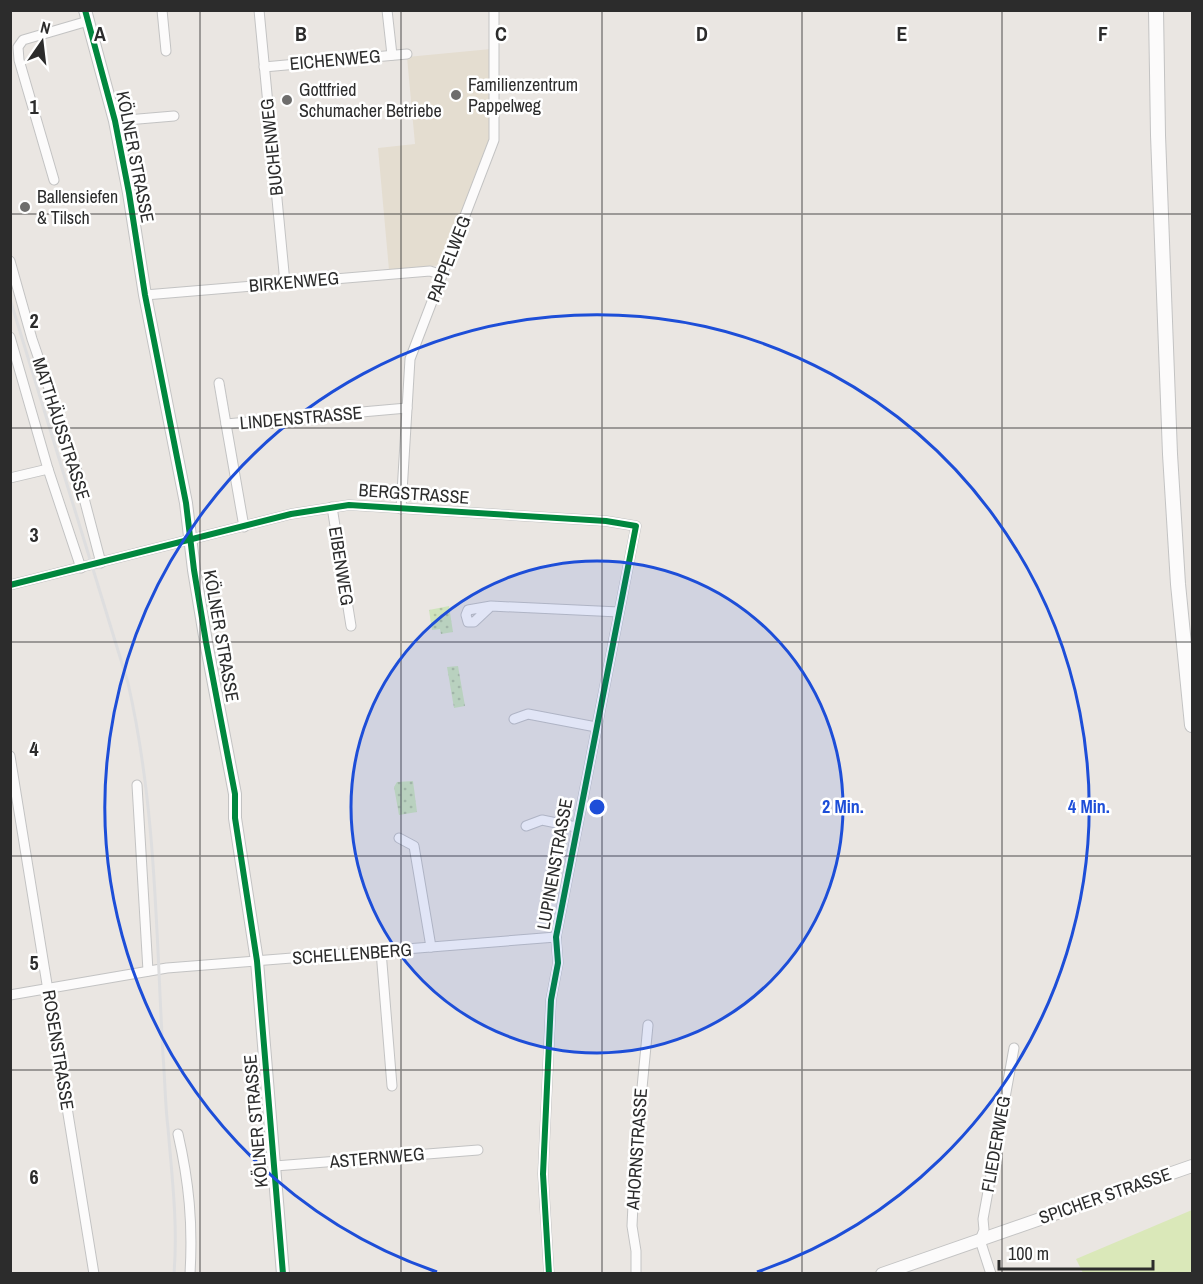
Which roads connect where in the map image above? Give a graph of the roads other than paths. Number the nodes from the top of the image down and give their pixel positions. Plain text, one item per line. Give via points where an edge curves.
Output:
1 (162, 10) edge
2 (259, 10) edge
3 (387, 10) edge
4 (494, 10) edge
5 (1156, 10) edge
6 (87, 16) edge
7 (166, 51) dead end
8 (406, 54) dead end
9 (392, 55) junction
10 (264, 67) junction
11 (174, 116) dead end
12 (115, 120) junction
13 (54, 180) dead end
14 (10, 261) edge
15 (442, 275) junction
16 (285, 283) junction
17 (145, 295) junction
18 (10, 337) edge
19 (219, 383) dead end
20 (407, 408) junction
21 (226, 424) junction
22 (48, 469) junction
23 (10, 478) edge
24 (332, 507) junction
25 (401, 509) junction
26 (244, 527) junction
27 (190, 540) junction
28 (101, 563) junction
29 (81, 568) junction
30 (627, 570) joint
31 (10, 585) edge
32 (491, 606) dead end
33 (619, 612) junction
34 (351, 626) dead end
35 (514, 719) dead end
36 (1192, 724) edge
37 (596, 726) junction
38 (10, 756) edge
39 (137, 785) dead end
40 (526, 826) dead end
41 (576, 827) junction
42 (399, 838) dead end
43 (556, 937) junction
44 (430, 948) junction
45 (381, 951) junction
46 (257, 961) junction
47 (148, 971) junction
48 (48, 989) junction
49 (10, 995) edge
50 (648, 1025) dead end
51 (1014, 1048) dead end
52 (392, 1086) dead end
53 (178, 1134) dead end
54 (478, 1150) dead end
55 (275, 1166) junction
56 (1192, 1166) edge
57 (980, 1240) junction
58 (94, 1274) edge
59 (190, 1274) edge
60 (283, 1274) edge
61 (549, 1274) edge
62 (636, 1274) edge
63 (882, 1274) edge
64 (991, 1274) edge

1 - 7 street
2 - 10 street, BUCHENWEG
3 - 9 street
4 - 15 street, PAPPELWEG via 494,140
5 - 36 main road via 1174,538
6 - 12 street, KÖLNER STRASSE
6 - 13 street via 23,40 18,47
8 - 9 street, EICHENWEG
9 - 10 street, EICHENWEG
10 - 16 street, BUCHENWEG
11 - 12 street
12 - 17 street, KÖLNER STRASSE
14 - 28 street, MATTHÄUSSTRASSE via 75,464
15 - 16 street, BIRKENWEG via 430,271
15 - 20 street, PAPPELWEG via 410,359
16 - 17 street, BIRKENWEG
17 - 27 street, KÖLNER STRASSE
18 - 22 street
19 - 21 street
20 - 21 street, LINDENSTRASSE
20 - 25 street, PAPPELWEG
21 - 26 street, LINDENSTRASSE
22 - 23 street
22 - 29 street
24 - 25 street, BERGSTRASSE
24 - 26 street, BERGSTRASSE
24 - 34 street, EIBENWEG
25 - 30 street, BERGSTRASSE via 636,526
26 - 27 street, BERGSTRASSE
27 - 28 street, BERGSTRASSE
27 - 46 street, KÖLNER STRASSE via 235,794
28 - 29 street, BERGSTRASSE
29 - 31 street, BERGSTRASSE
30 - 33 street, LUPINENSTRASSE
32 - 33 street
33 - 37 street, LUPINENSTRASSE
35 - 37 street via 528,714
37 - 41 street, LUPINENSTRASSE
38 - 48 street, ROSENSTRASSE
39 - 47 street
40 - 41 street, LUPINENSTRASSE via 542,820
41 - 43 street, LUPINENSTRASSE
42 - 44 street via 414,846
43 - 44 street, SCHELLENBERG
43 - 61 street, LUPINENSTRASSE via 558,963 551,1000 543,1174
44 - 45 street, SCHELLENBERG
45 - 46 street, SCHELLENBERG
45 - 52 street
46 - 47 street, SCHELLENBERG
46 - 55 street, KÖLNER STRASSE
47 - 48 street, SCHELLENBERG
48 - 49 street, SCHELLENBERG
48 - 58 street, ROSENSTRASSE
50 - 62 street, AHORNSTRASSE via 635,1161
51 - 57 street, FLIEDERWEG
53 - 59 street via 188,1178
54 - 55 street, ASTERNWEG
55 - 60 street, KÖLNER STRASSE
56 - 57 street, SPICHER STRASSE
57 - 63 street, SPICHER STRASSE
57 - 64 street

